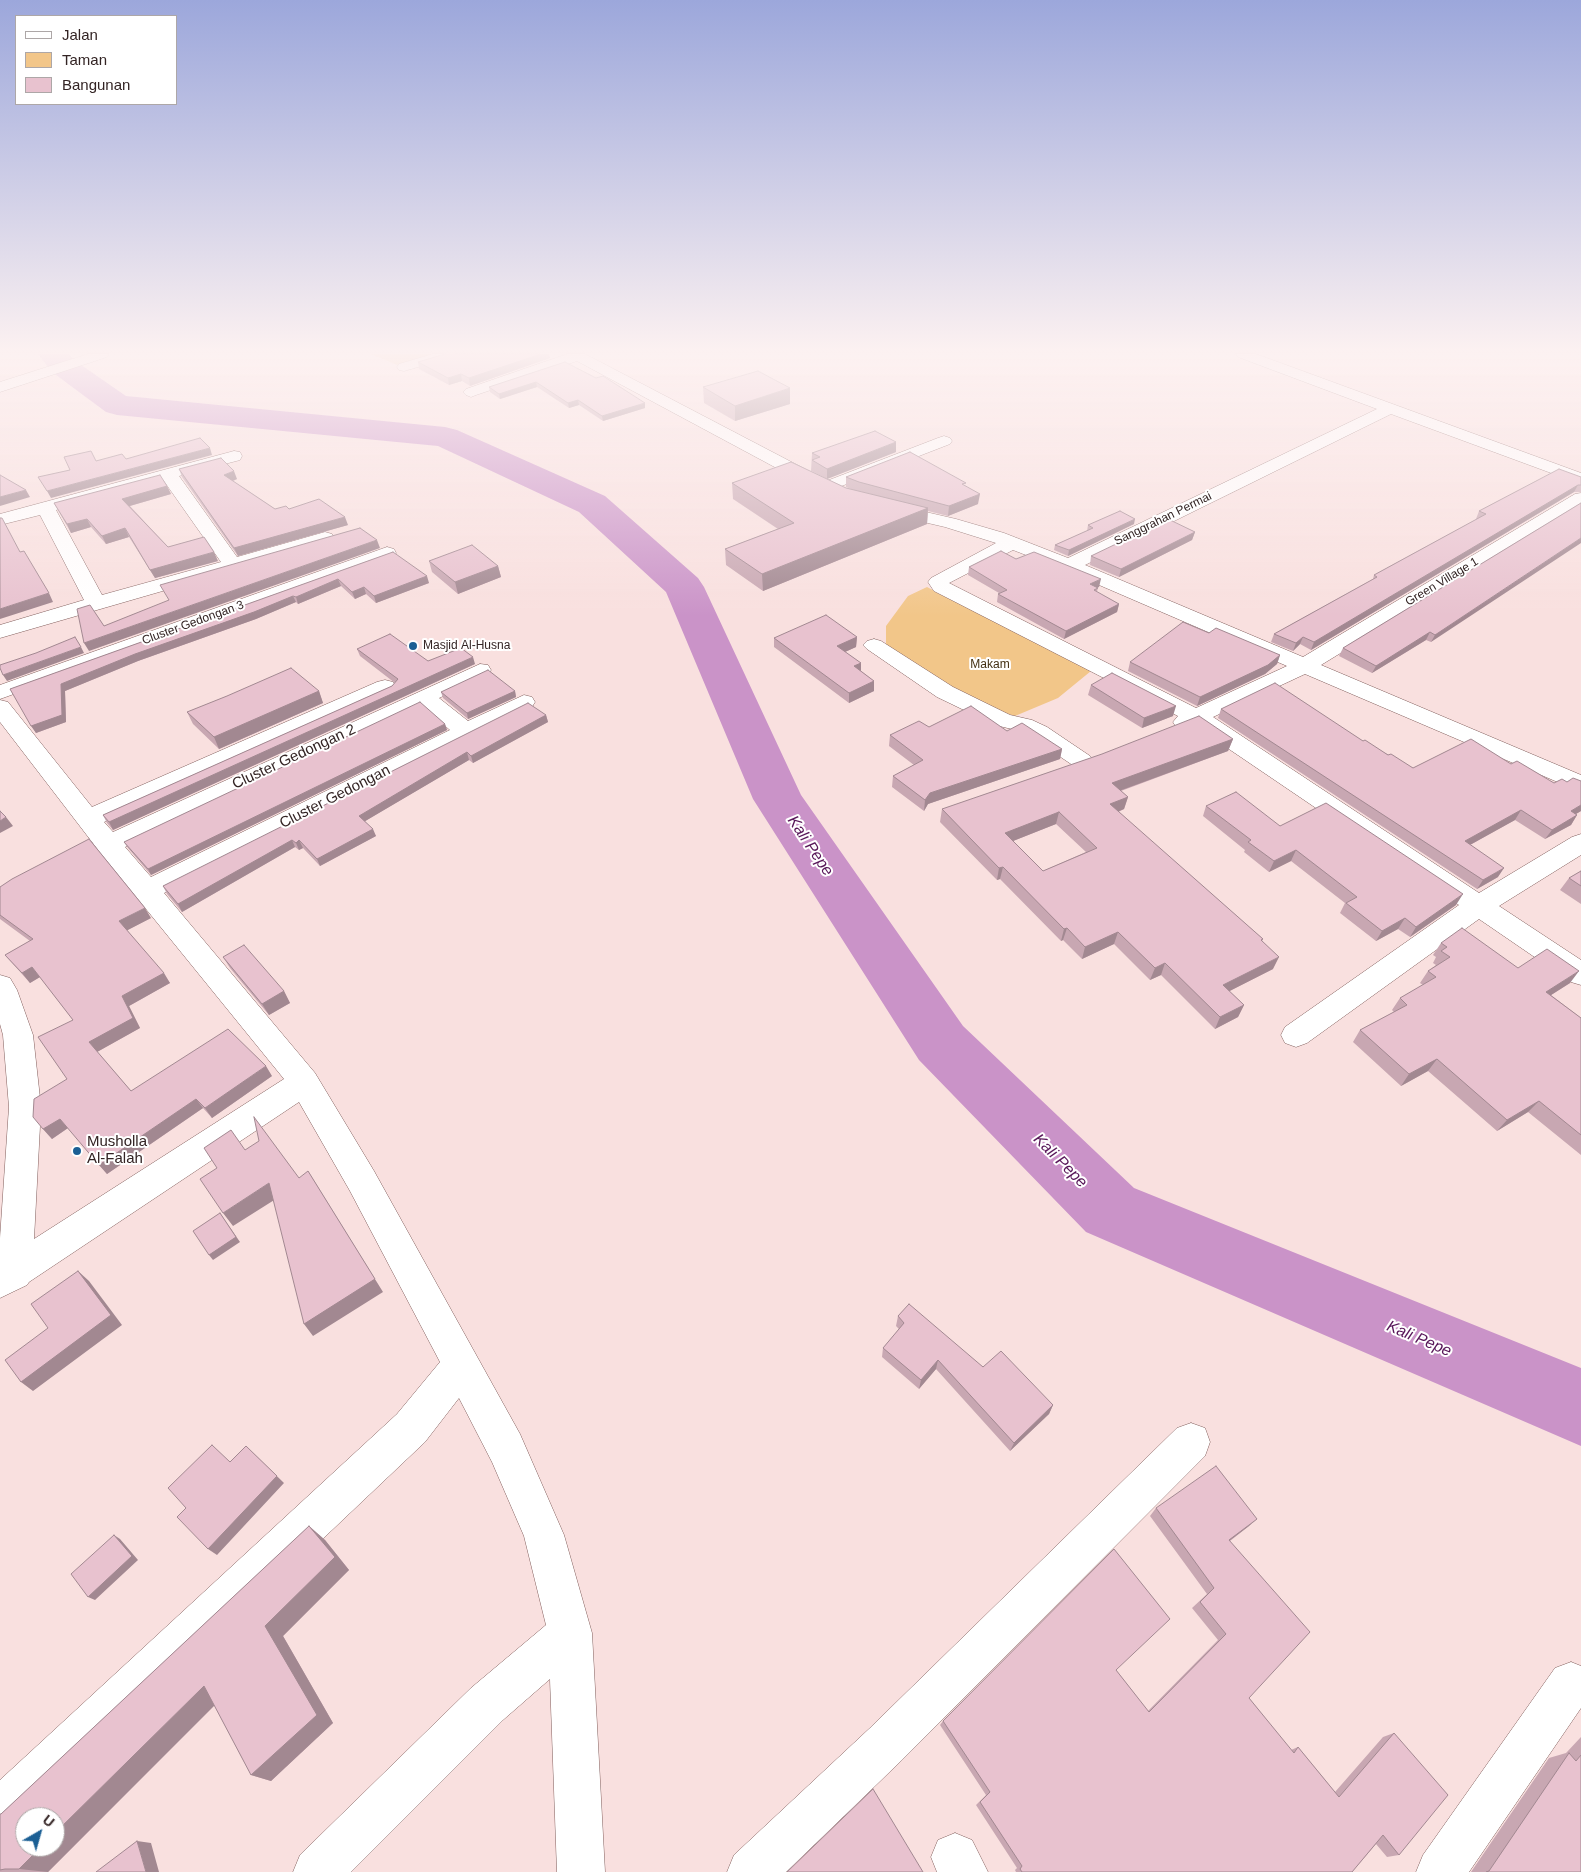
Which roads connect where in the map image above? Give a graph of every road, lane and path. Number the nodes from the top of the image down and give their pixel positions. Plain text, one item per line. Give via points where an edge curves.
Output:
1 (740, 441) edge
2 (944, 441) dead end
3 (1323, 441) edge
4 (1481, 441) edge
5 (234, 456) dead end
6 (168, 474) junction
7 (1581, 479) edge
8 (826, 487) junction
9 (1581, 498) edge
10 (45, 507) junction
11 (0, 520) edge
12 (344, 533) edge
13 (1012, 543) junction
14 (386, 553) edge
15 (232, 564) junction
16 (1069, 565) junction
17 (96, 603) junction
18 (0, 632) edge
19 (874, 645) dead end
20 (1304, 666) junction
21 (480, 670) dead end
22 (385, 686) dead end
23 (0, 692) edge
24 (424, 696) junction
25 (524, 702) dead end
26 (0, 706) edge
27 (1197, 717) junction
28 (466, 731) junction
29 (1161, 731) edge
30 (1057, 770) edge
31 (1581, 784) edge
32 (95, 835) junction
33 (1581, 843) edge
34 (146, 891) junction
35 (1479, 905) junction
36 (1581, 974) edge
37 (0, 986) edge
38 (1296, 1034) dead end
39 (304, 1082) junction
40 (7, 1277) edge
41 (462, 1364) junction
42 (1191, 1442) dead end
43 (570, 1633) junction
44 (1571, 1684) dead end
45 (0, 1812) edge
46 (325, 1868) edge
47 (580, 1872) edge
48 (751, 1872) edge
49 (1440, 1872) edge

1 - 8 street
2 - 8 street
3 - 16 street, Sanggrahan Permai
4 - 7 street
5 - 6 street
6 - 10 street
6 - 15 street
8 - 13 street via 861,501 950,523
9 - 20 street, Green Village 1
10 - 11 street
10 - 17 street
12 - 15 street
13 - 16 street
13 - 27 street via 938,582 941,587
14 - 23 street, Cluster Gedongan 3
15 - 17 street
16 - 20 street
17 - 18 street
19 - 30 street via 945,692 996,717 1039,732 1090,758
20 - 27 street, Green Village 1
20 - 31 street
21 - 24 street, Cluster Gedongan 2
22 - 32 street
24 - 28 street
24 - 32 street, Cluster Gedongan 2
25 - 28 street, Cluster Gedongan
26 - 32 street
27 - 29 street, Green Village 1
27 - 35 street
28 - 34 street, Cluster Gedongan
32 - 34 street
33 - 35 street
34 - 39 street
35 - 36 street
35 - 38 street
37 - 40 street via 18,1035 25,1107
39 - 40 street
39 - 41 street
41 - 43 street via 506,1448 544,1535
41 - 45 street via 411,1428
42 - 48 street via 886,1744
43 - 46 street via 487,1704
43 - 47 street
44 - 49 street

